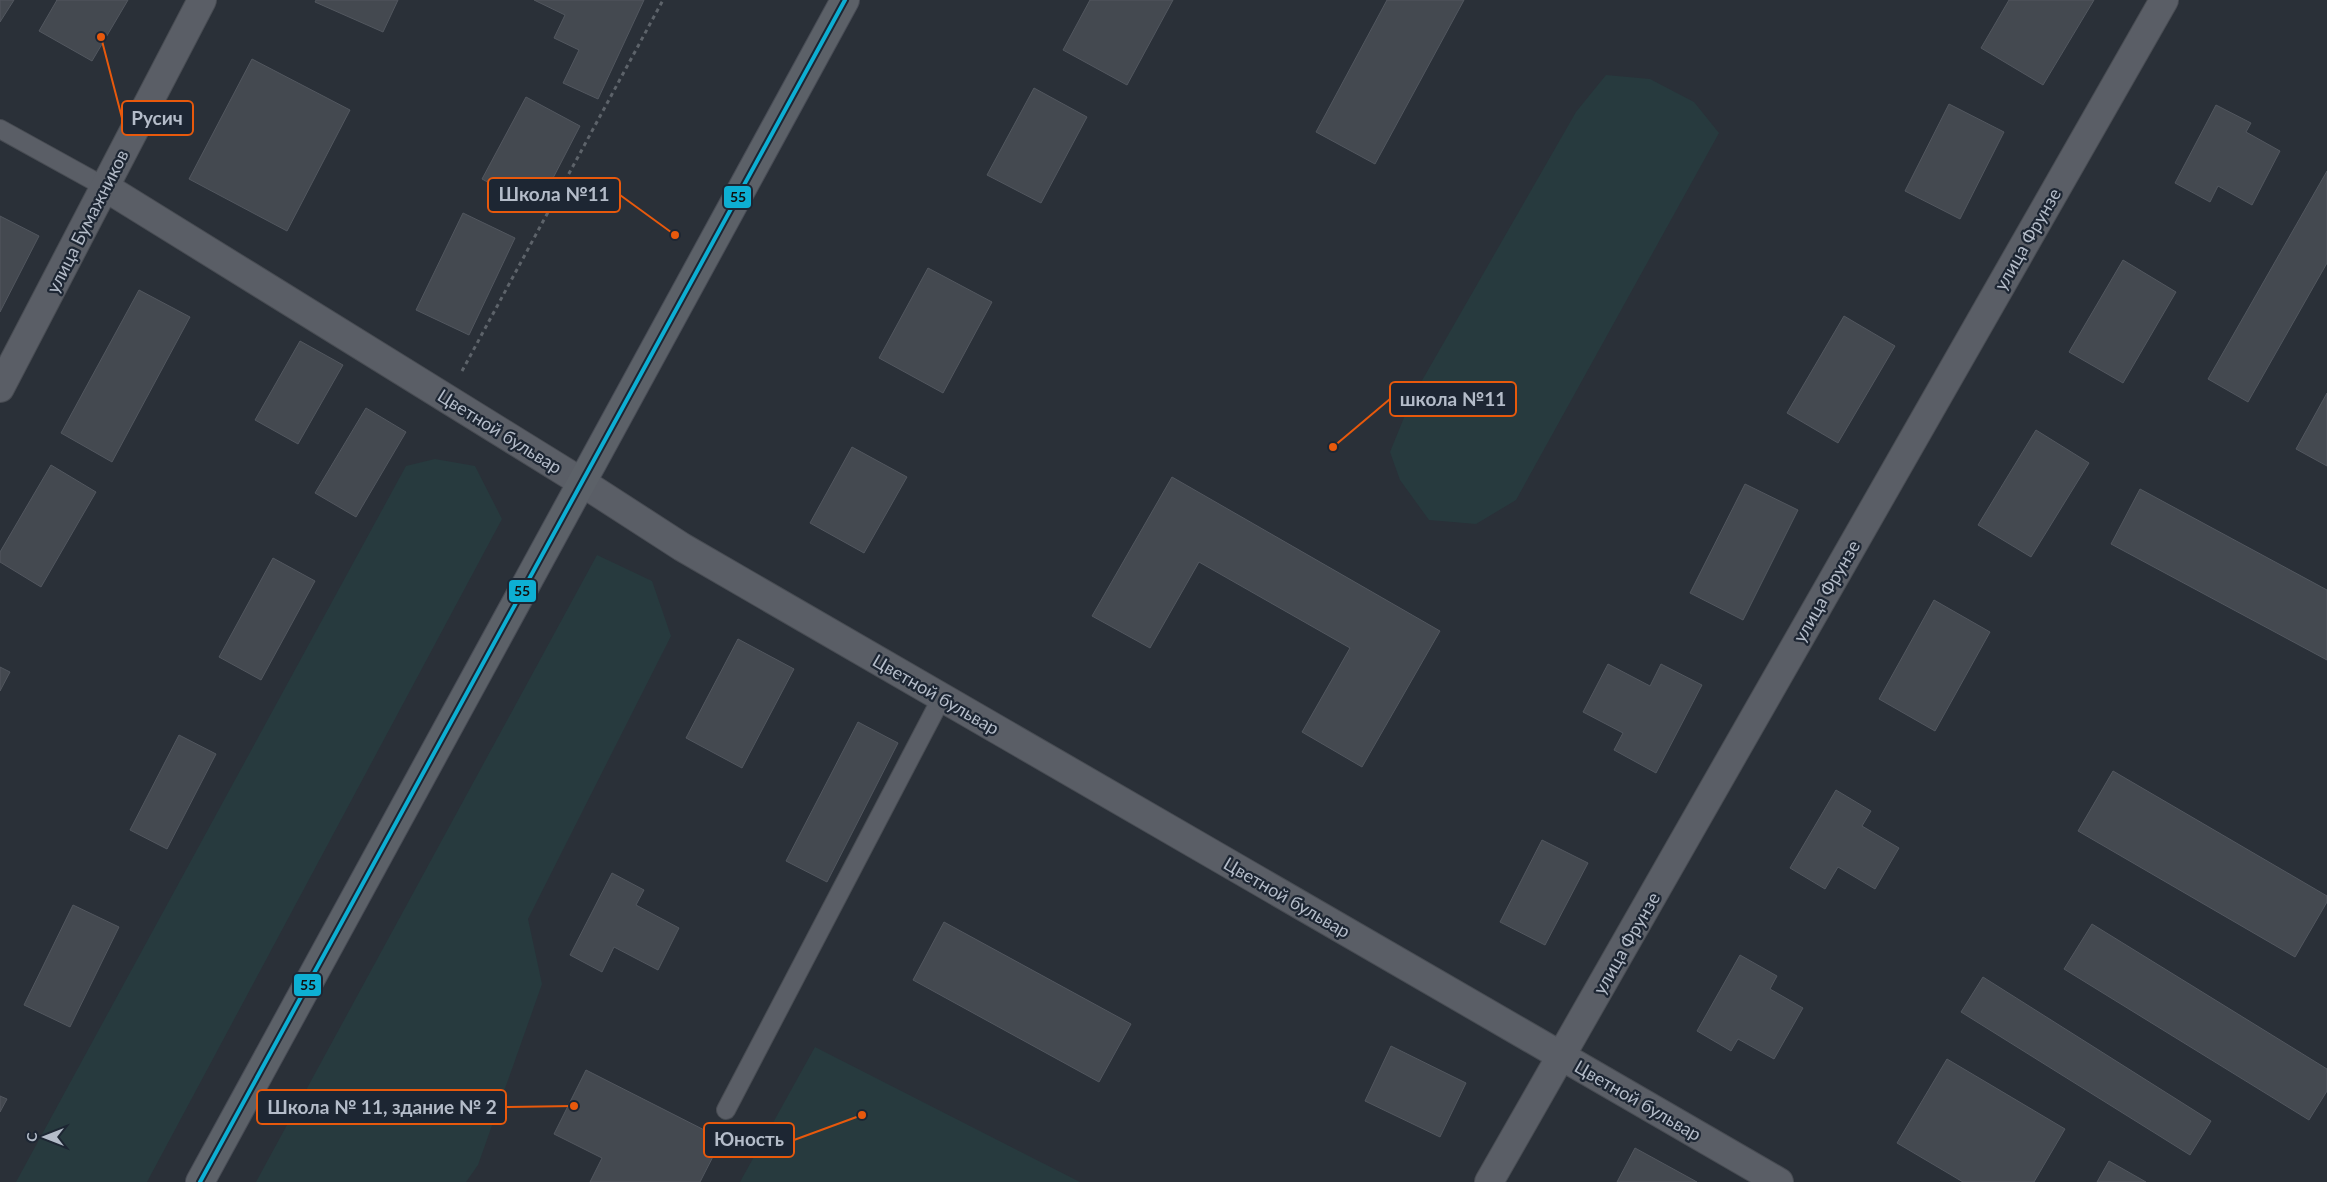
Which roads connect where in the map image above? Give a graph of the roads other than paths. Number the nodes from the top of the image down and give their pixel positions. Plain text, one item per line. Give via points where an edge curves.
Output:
1 (202, 0) edge
2 (845, 0) edge
3 (2164, 0) edge
4 (0, 129) edge
5 (105, 187) junction
6 (0, 388) edge
7 (583, 483) junction
8 (942, 697) junction
9 (1561, 1055) junction
10 (726, 1110) dead end
11 (200, 1182) edge
12 (1489, 1182) edge
13 (1779, 1182) edge

1 - 5 street, улица Бумажников
2 - 7 main road
3 - 9 street, улица Фрунзе
4 - 5 lane
5 - 6 street, улица Бумажников
5 - 7 street, Цветной бульвар
7 - 8 street, Цветной бульвар via 682,546
7 - 11 main road
8 - 9 street, Цветной бульвар
8 - 10 lane
9 - 12 street, улица Фрунзе
9 - 13 street, Цветной бульвар

